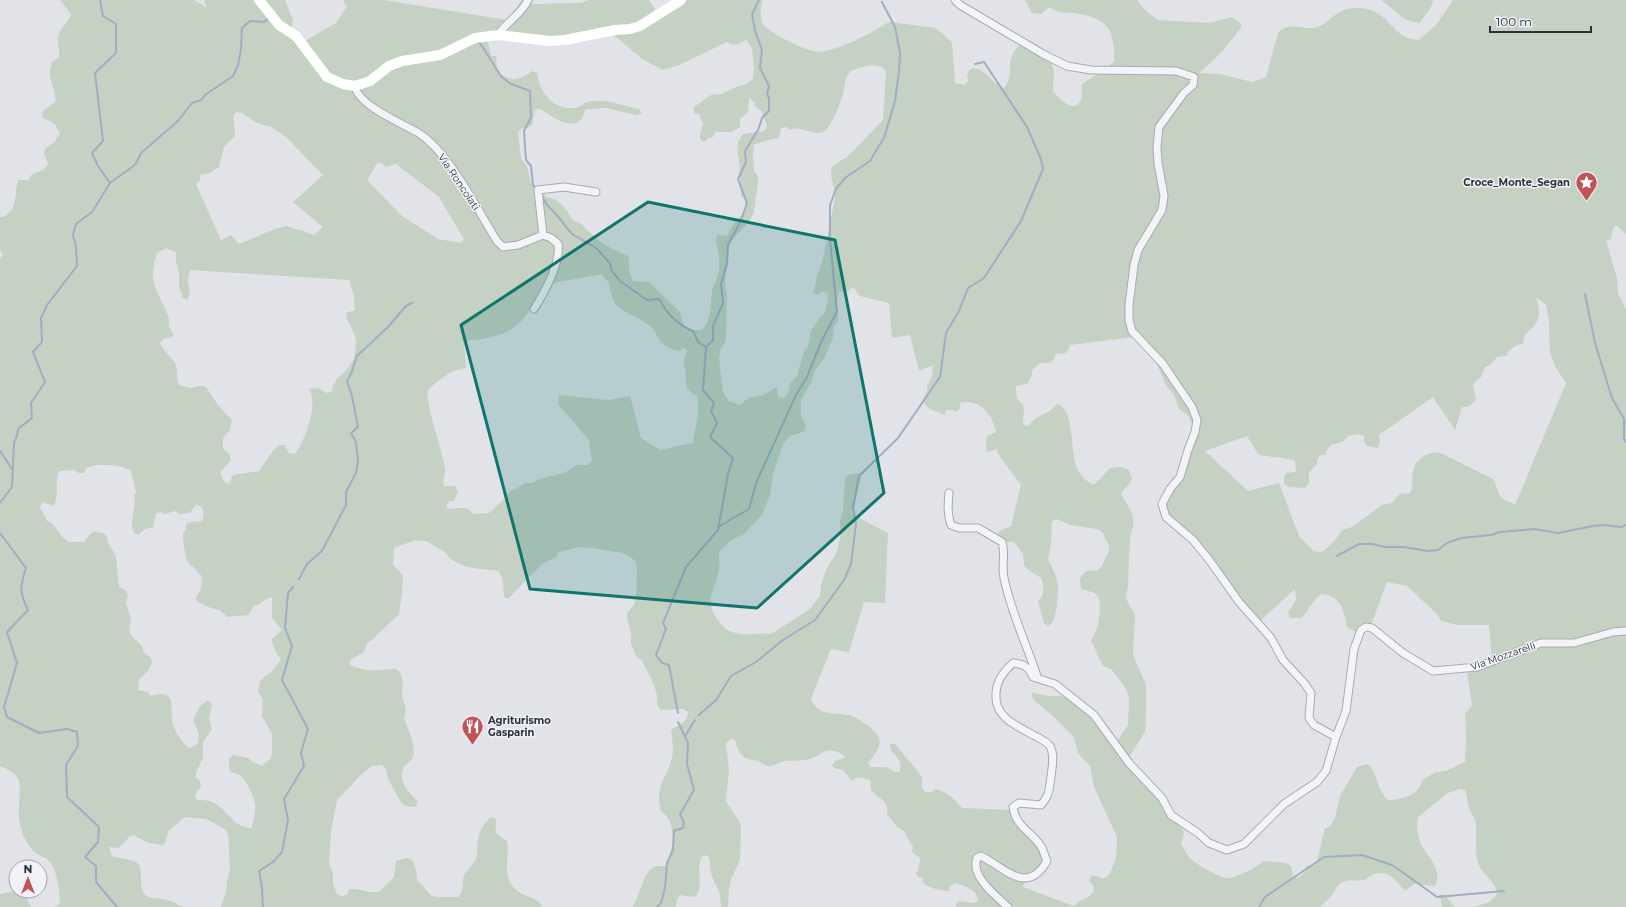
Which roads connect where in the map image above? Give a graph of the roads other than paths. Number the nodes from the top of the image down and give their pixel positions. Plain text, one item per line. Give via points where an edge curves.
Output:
1 (259, 0) edge
2 (528, 0) edge
3 (681, 0) edge
4 (955, 0) edge
5 (498, 35) junction
6 (355, 86) junction
7 (596, 192) dead end
8 (543, 235) junction
9 (534, 309) dead end
10 (949, 493) dead end
11 (1626, 631) edge
12 (1038, 680) junction
13 (1336, 737) junction
14 (1008, 907) edge

1 - 6 street via 279,25 296,36 327,77
2 - 5 street via 523,10 502,28
3 - 5 street via 640,26 630,29 550,41
4 - 13 street via 1037,51 1067,66 1091,70 1176,71 1194,77 1193,85 1159,127 1157,147 1164,196 1162,210 1138,250 1129,305 1132,331 1163,364 1192,408 1196,420 1195,432 1180,477 1162,504 1166,517 1193,540 1239,602 1271,638 1283,660 1306,684 1311,693 1309,718 1314,725
5 - 6 street via 475,38 440,55 389,66 370,81
6 - 8 street, Via Roncolati via 356,92 367,103 422,135 440,152 502,247 518,245
7 - 8 street via 564,187 538,190
8 - 9 street via 558,244 559,251 542,297
10 - 12 street via 947,505 951,525 959,528 978,528 1002,542 1005,552 1004,577 1011,605
11 - 13 street, Via Mozzarelli via 1574,643 1541,643 1477,667 1433,671 1403,653 1372,628 1366,627 1361,630 1354,649 1346,711
12 - 13 street via 1055,684 1094,715 1129,763 1162,798 1171,815 1209,843 1227,850 1244,844 1284,804 1317,782 1326,771
12 - 14 street via 1029,669 1013,663 999,679 996,689 995,701 998,711 1016,726 1050,746 1053,762 1048,797 1041,805 1020,803 1013,807 1014,814 1042,847 1047,861 1041,871 1026,879 1006,873 981,856 975,863 976,873 993,894

